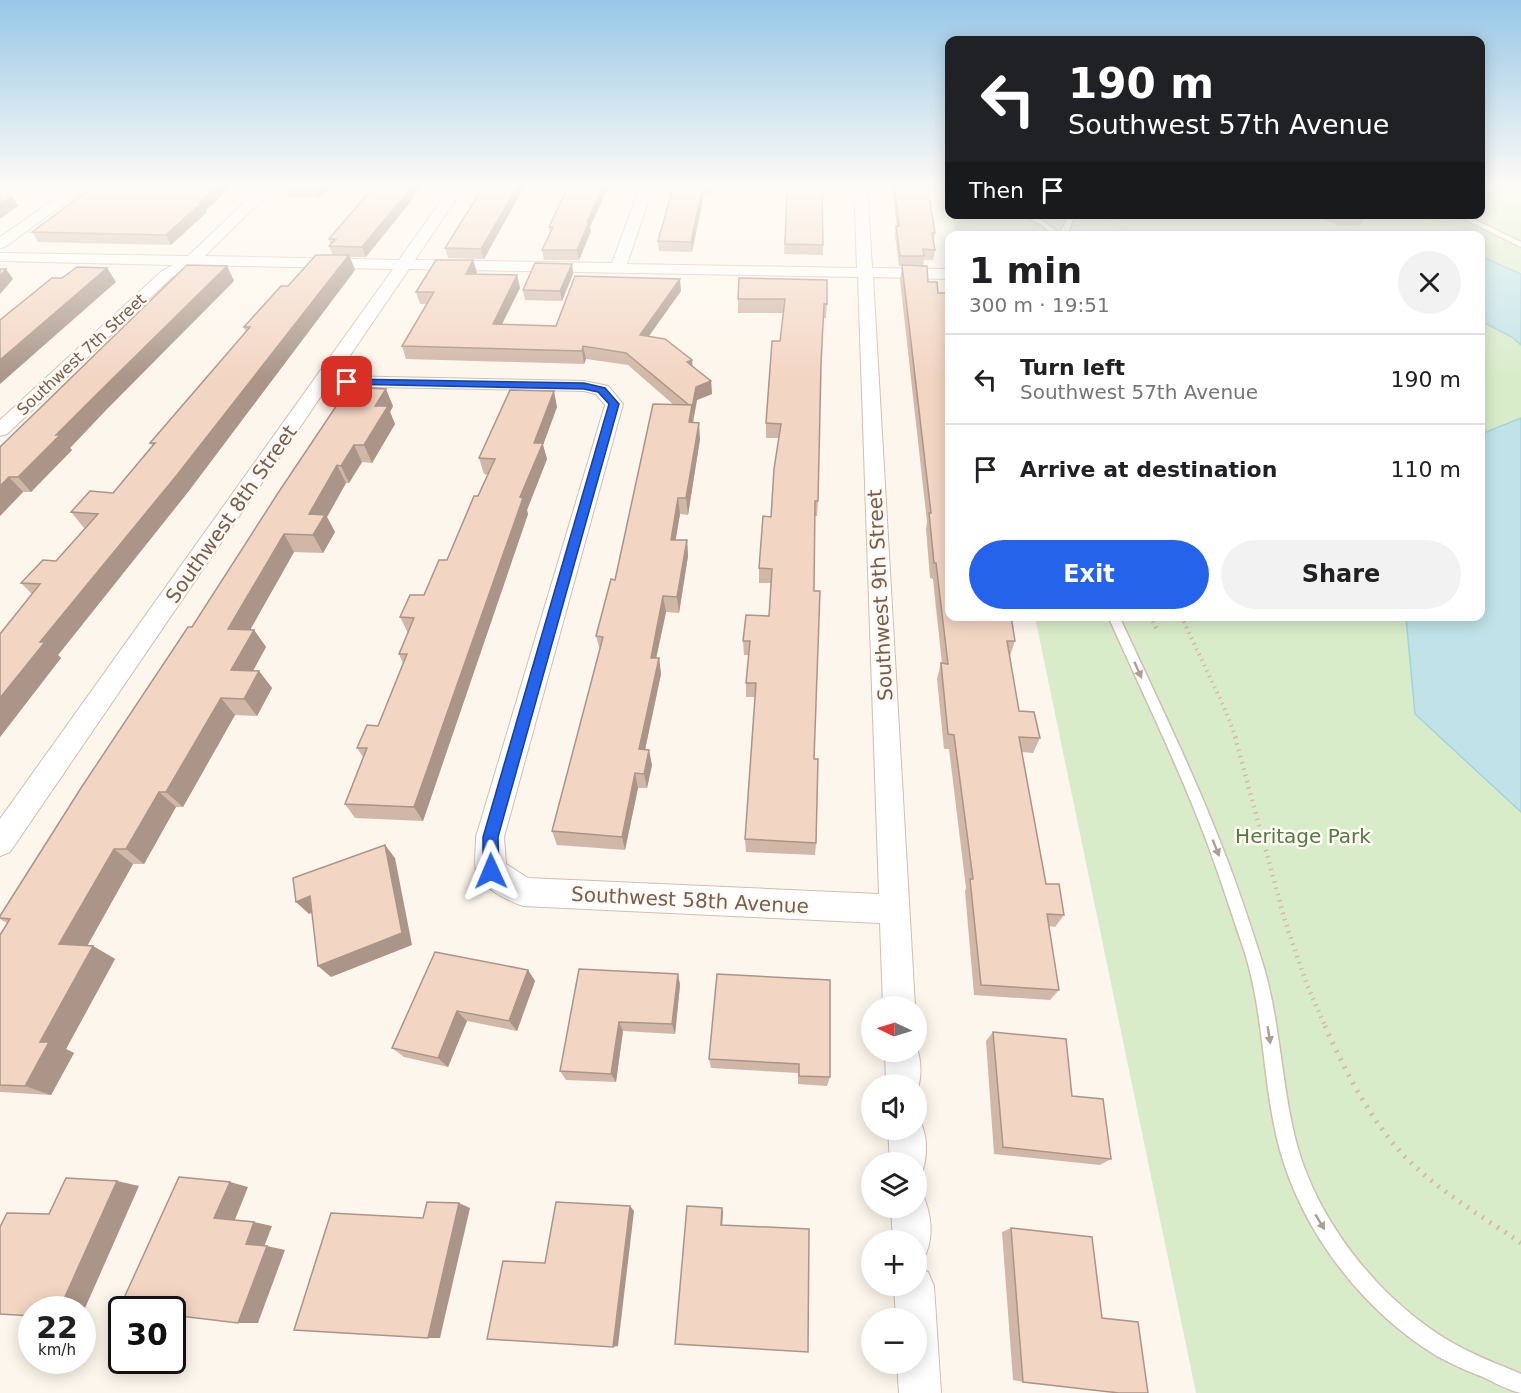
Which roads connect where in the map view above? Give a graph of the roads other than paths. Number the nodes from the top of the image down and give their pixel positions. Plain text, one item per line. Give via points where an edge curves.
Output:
1 (203, 249) edge
2 (415, 249) edge
3 (625, 249) edge
4 (864, 249) edge
5 (0, 258) edge
6 (191, 261) junction
7 (405, 264) junction
8 (618, 267) junction
9 (865, 272) junction
10 (945, 274) edge
11 (324, 381) junction
12 (0, 430) edge
13 (1115, 621) edge
14 (0, 843) edge
15 (894, 909) junction
16 (898, 996) edge
17 (919, 1374) edge
18 (1521, 1384) edge
19 (920, 1393) edge

1 - 6 street, Southwest 7th Street
2 - 7 street, Southwest 8th Street
3 - 8 street
4 - 9 street, Southwest 9th Street
5 - 6 street
6 - 7 street
6 - 12 street, Southwest 7th Street via 167,274
7 - 8 street
7 - 11 street, Southwest 8th Street
8 - 9 street
9 - 10 street
9 - 15 street, Southwest 9th Street
11 - 14 street, Southwest 8th Street
11 - 15 street, Southwest 58th Avenue via 584,386 602,390 614,404 490,837 491,871 523,892
13 -> 18 lane via 1190,786 1238,908 1262,987 1289,1150 1304,1194 1333,1241 1390,1306 1443,1348
15 - 16 street, Southwest 9th Street
17 - 19 street

